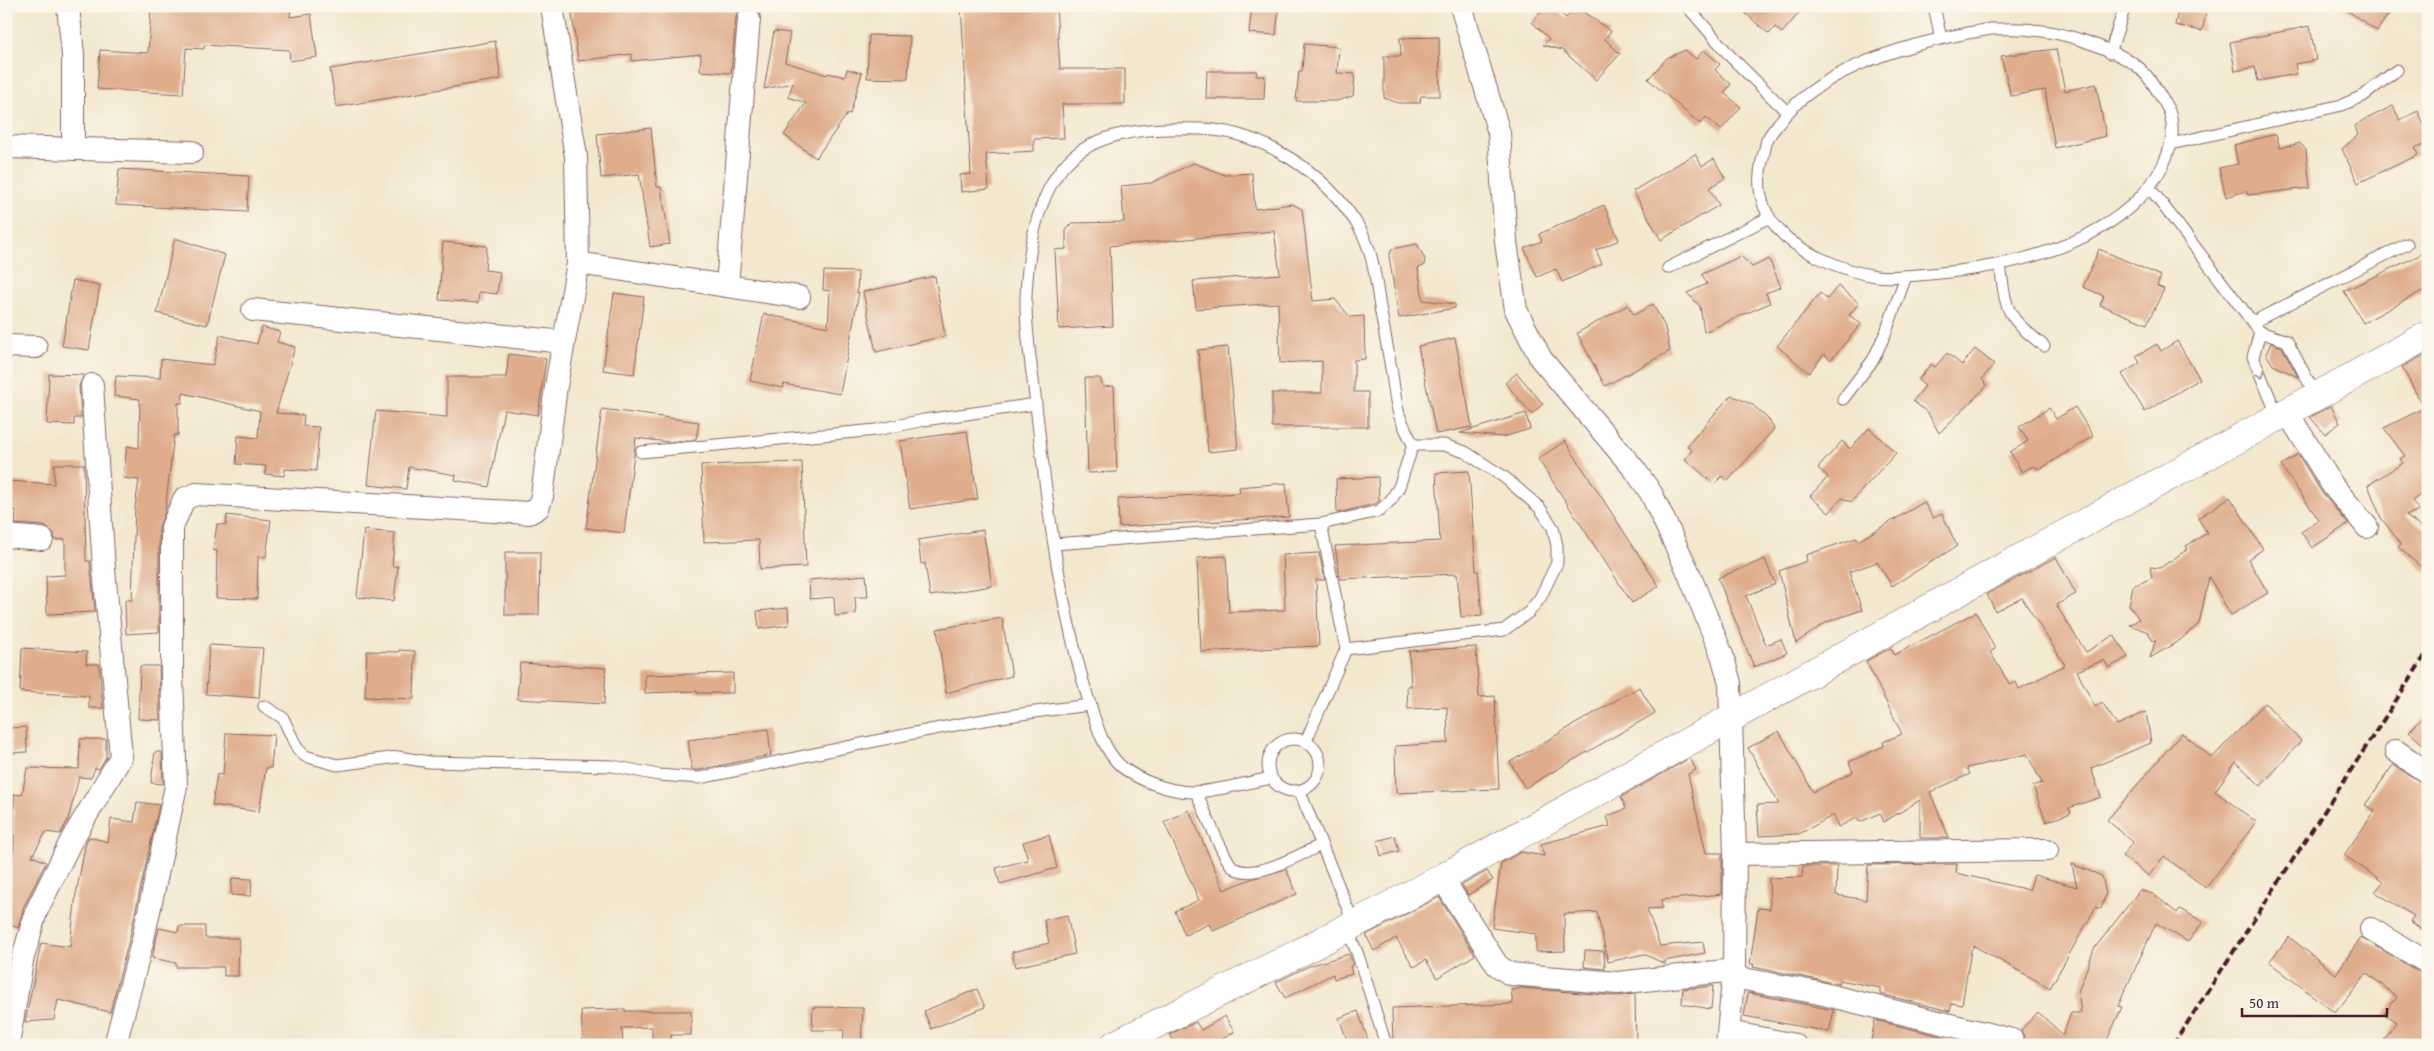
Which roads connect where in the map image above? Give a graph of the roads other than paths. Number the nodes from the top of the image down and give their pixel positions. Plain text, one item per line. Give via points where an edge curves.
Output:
1 (68, 6) edge
2 (552, 6) edge
3 (1461, 6) edge
4 (1687, 6) edge
5 (1934, 6) edge
6 (2125, 6) edge
7 (749, 19) dead end
8 (1941, 39) junction
9 (2110, 53) junction
10 (2397, 70) dead end
11 (1787, 112) junction
12 (2171, 144) junction
13 (6, 147) edge
14 (73, 149) junction
15 (192, 152) dead end
16 (2149, 187) junction
17 (1768, 218) junction
18 (2407, 244) dead end
19 (578, 263) junction
20 (2000, 264) junction
21 (1668, 268) dead end
22 (1906, 276) junction
23 (727, 286) junction
24 (799, 297) dead end
25 (253, 310) dead end
26 (2252, 322) junction
27 (2260, 332) junction
28 (2428, 335) edge
29 (564, 342) junction
30 (6, 346) edge
31 (2044, 346) dead end
32 (36, 347) dead end
33 (92, 385) dead end
34 (2316, 396) junction
35 (1843, 399) dead end
36 (1036, 404) junction
37 (2282, 415) junction
38 (1413, 445) junction
39 (640, 452) dead end
40 (1321, 524) junction
41 (2367, 527) dead end
42 (6, 536) edge
43 (42, 539) dead end
44 (1054, 544) junction
45 (1346, 648) junction
46 (264, 706) dead end
47 (1091, 706) junction
48 (1732, 719) junction
49 (1306, 741) junction
50 (2396, 751) dead end
51 (2428, 773) edge
52 (1271, 778) junction
53 (1196, 792) junction
54 (1300, 792) junction
55 (1321, 845) junction
56 (2047, 850) dead end
57 (1735, 854) junction
58 (1442, 878) junction
59 (1350, 926) junction
60 (2371, 929) dead end
61 (2428, 963) edge
62 (1734, 973) junction
63 (1728, 1038) edge
64 (2012, 1040) dead end
65 (8, 1045) edge
66 (115, 1045) edge
67 (1114, 1045) edge
68 (1386, 1045) edge
69 (1795, 1045) edge

1 - 14 street via 73,56
2 - 19 street via 576,157
3 - 48 street via 1499,133 1506,242 1516,310 1541,360 1651,493 1677,545 1722,655 1730,683
4 - 11 lane via 1731,57
5 - 8 lane
6 - 9 lane
7 - 23 street
8 - 9 lane via 1991,29 2034,30 2065,36
8 - 11 lane via 1903,48 1845,72 1812,91
9 - 12 lane via 2133,63 2148,76 2170,114
10 - 12 lane via 2363,96 2342,105
11 - 17 lane via 1768,139 1759,172 1760,194
12 - 16 lane
13 - 14 street
14 - 15 street
16 - 20 lane via 2104,226 2037,256
16 - 26 lane
17 - 21 lane
17 - 22 lane via 1784,236 1824,260 1878,277
18 - 26 lane
19 - 23 street
19 - 29 street
20 - 22 lane via 1950,273
20 - 31 lane via 2005,305 2019,326
22 - 35 lane via 1873,360
23 - 24 street
25 - 29 street
26 - 27 lane
27 - 34 lane via 2287,341
27 -> 37 lane via 2253,357
28 - 34 street
29 - 66 street via 542,496 538,508 529,513 196,494 184,499 172,527 176,786 143,939
30 - 32 street
33 - 65 street via 121,757 71,841 36,912 22,961
34 - 37 street
36 - 38 lane via 1027,324 1028,271 1035,229 1047,193 1062,168 1076,154 1110,136 1182,128 1214,130 1249,137 1278,152 1339,199 1359,226 1373,260 1399,413
36 - 39 lane via 876,430
36 - 44 lane via 1047,510
37 - 41 street
37 - 48 street
38 - 40 lane via 1399,487 1379,511
38 - 45 lane via 1444,445 1465,452 1504,477 1540,508 1553,528 1556,563 1540,598 1529,612 1504,630
40 - 44 lane
40 - 45 lane
42 - 43 street
44 - 47 lane via 1074,651
45 - 49 lane
46 - 47 lane via 283,718 297,748 305,756 337,765 398,757 429,762 613,766 658,775 700,778 950,725 1022,712
47 - 53 lane via 1095,722 1119,764 1134,775 1158,785
48 - 57 street
48 - 58 street
49 - 52 lane via 1288,739 1273,748 1267,766
49 - 54 lane via 1319,755 1320,764 1314,781
50 - 51 street
52 - 53 lane
52 - 54 lane via 1281,788
53 - 55 lane via 1229,864 1242,872 1265,870
54 - 55 lane
55 - 59 lane
56 - 57 street
57 - 62 street
58 - 59 street
58 - 62 street via 1497,965 1510,974 1618,983
59 - 67 street
59 - 68 lane
60 - 61 street
62 - 63 street
62 - 64 street
63 - 69 street

